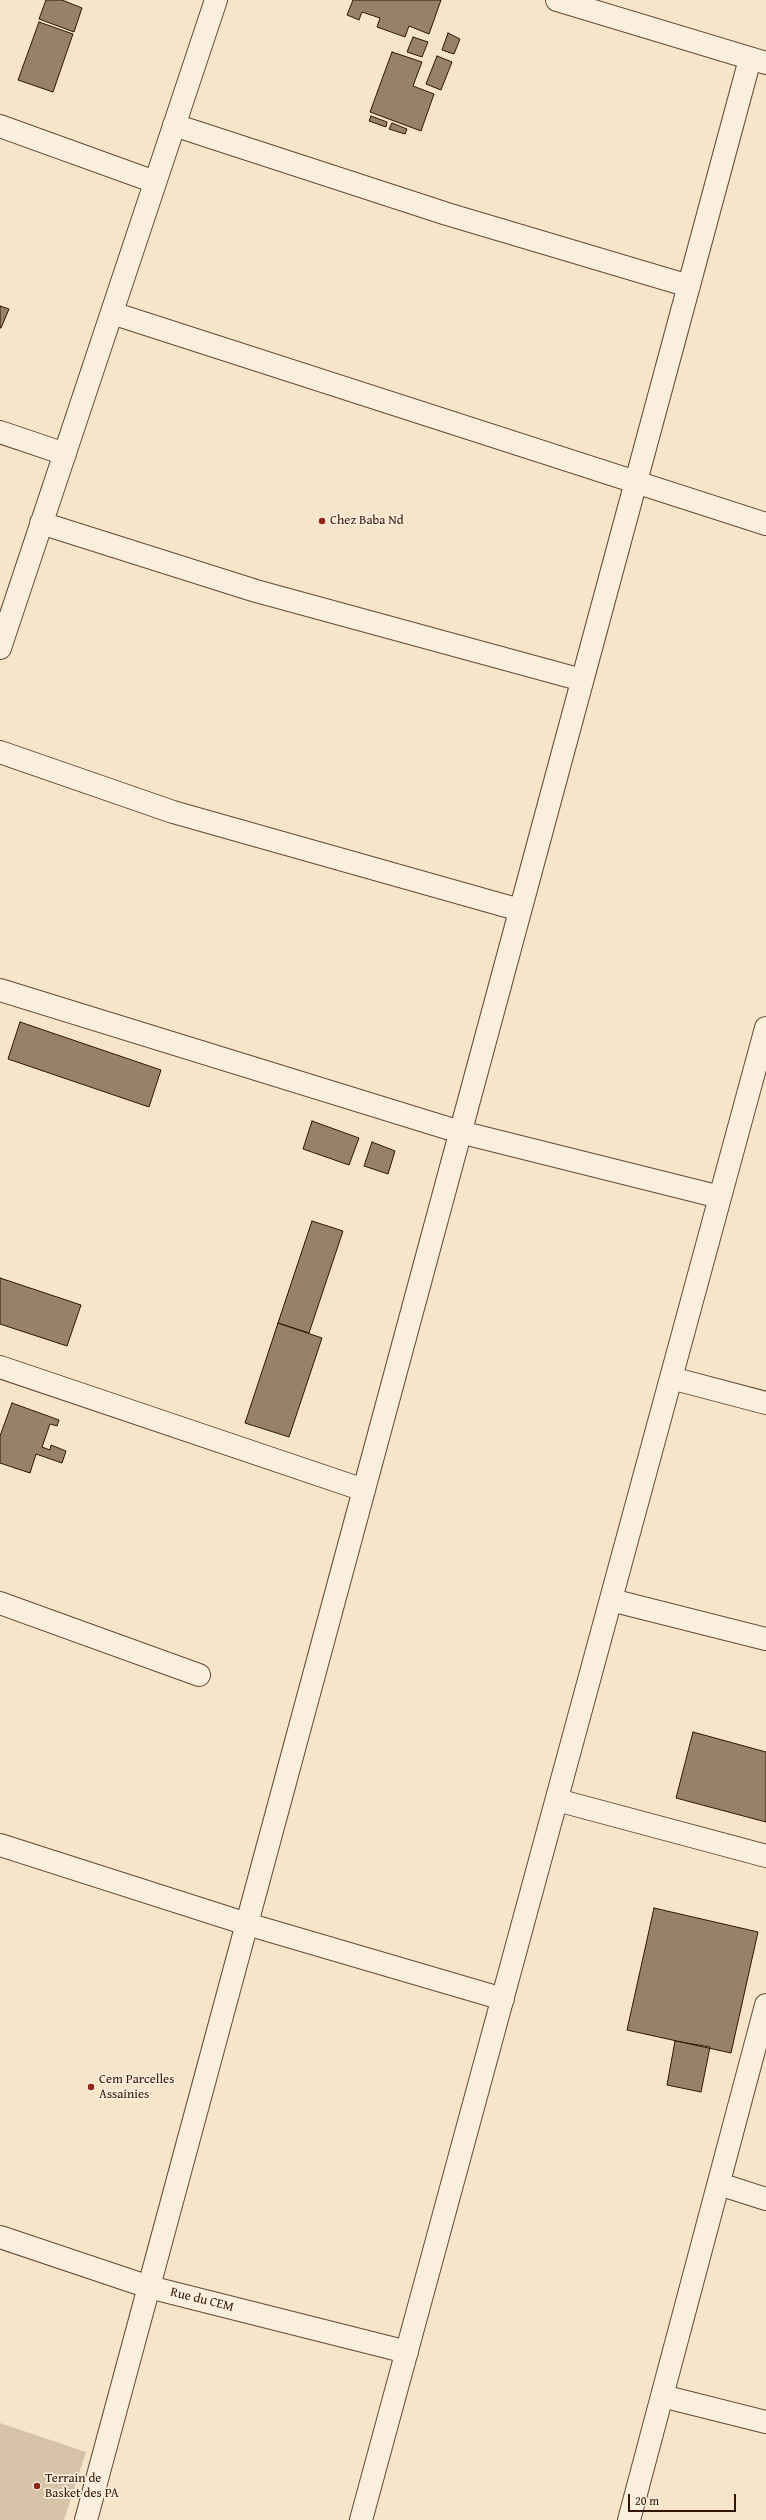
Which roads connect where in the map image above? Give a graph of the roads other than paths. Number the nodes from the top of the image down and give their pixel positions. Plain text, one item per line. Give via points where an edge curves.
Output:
1 (216, 0) edge
2 (557, 0) edge
3 (758, 61) edge
4 (174, 125) junction
5 (0, 126) edge
6 (155, 182) junction
7 (688, 286) junction
8 (112, 313) junction
9 (0, 432) edge
10 (65, 454) junction
11 (635, 483) junction
12 (41, 523) junction
13 (766, 524) edge
14 (0, 648) edge
15 (582, 680) junction
16 (0, 752) edge
17 (520, 910) junction
18 (0, 990) edge
19 (766, 1028) edge
20 (460, 1132) junction
21 (720, 1197) junction
22 (0, 1367) edge
23 (671, 1378) junction
24 (766, 1403) edge
25 (364, 1490) junction
26 (611, 1600) junction
27 (0, 1603) edge
28 (766, 1639) edge
29 (199, 1675) dead end
30 (557, 1800) junction
31 (0, 1845) edge
32 (766, 1856) edge
33 (247, 1924) junction
34 (503, 1999) junction
35 (766, 2006) edge
36 (719, 2184) junction
37 (766, 2199) edge
38 (0, 2237) edge
39 (149, 2287) junction
40 (407, 2352) junction
41 (662, 2396) junction
42 (766, 2422) edge
43 (86, 2520) edge
44 (361, 2520) edge
45 (629, 2520) edge

1 - 4 street
2 - 3 street
3 - 7 street
4 - 6 street
4 - 7 street via 447,214
5 - 6 street
6 - 8 street
7 - 11 street
8 - 10 street
8 - 11 street
9 - 10 street
10 - 12 street
11 - 13 street
11 - 15 street
12 - 14 street
12 - 15 street via 256,591
15 - 17 street
16 - 17 street via 173,812
17 - 20 street
18 - 20 street
19 - 21 street
20 - 21 street
20 - 25 street
21 - 23 street
22 - 25 street
23 - 24 street
23 - 26 street
25 - 33 street
26 - 28 street
26 - 30 street
27 - 29 street
30 - 32 street
30 - 34 street
31 - 33 street
33 - 34 street
33 - 39 street
34 - 40 street
35 - 36 street
36 - 37 street
36 - 41 street
38 - 39 street, Rue du CEM
39 - 40 street, Rue du CEM
39 - 43 street
40 - 44 street
41 - 42 street
41 - 45 street

